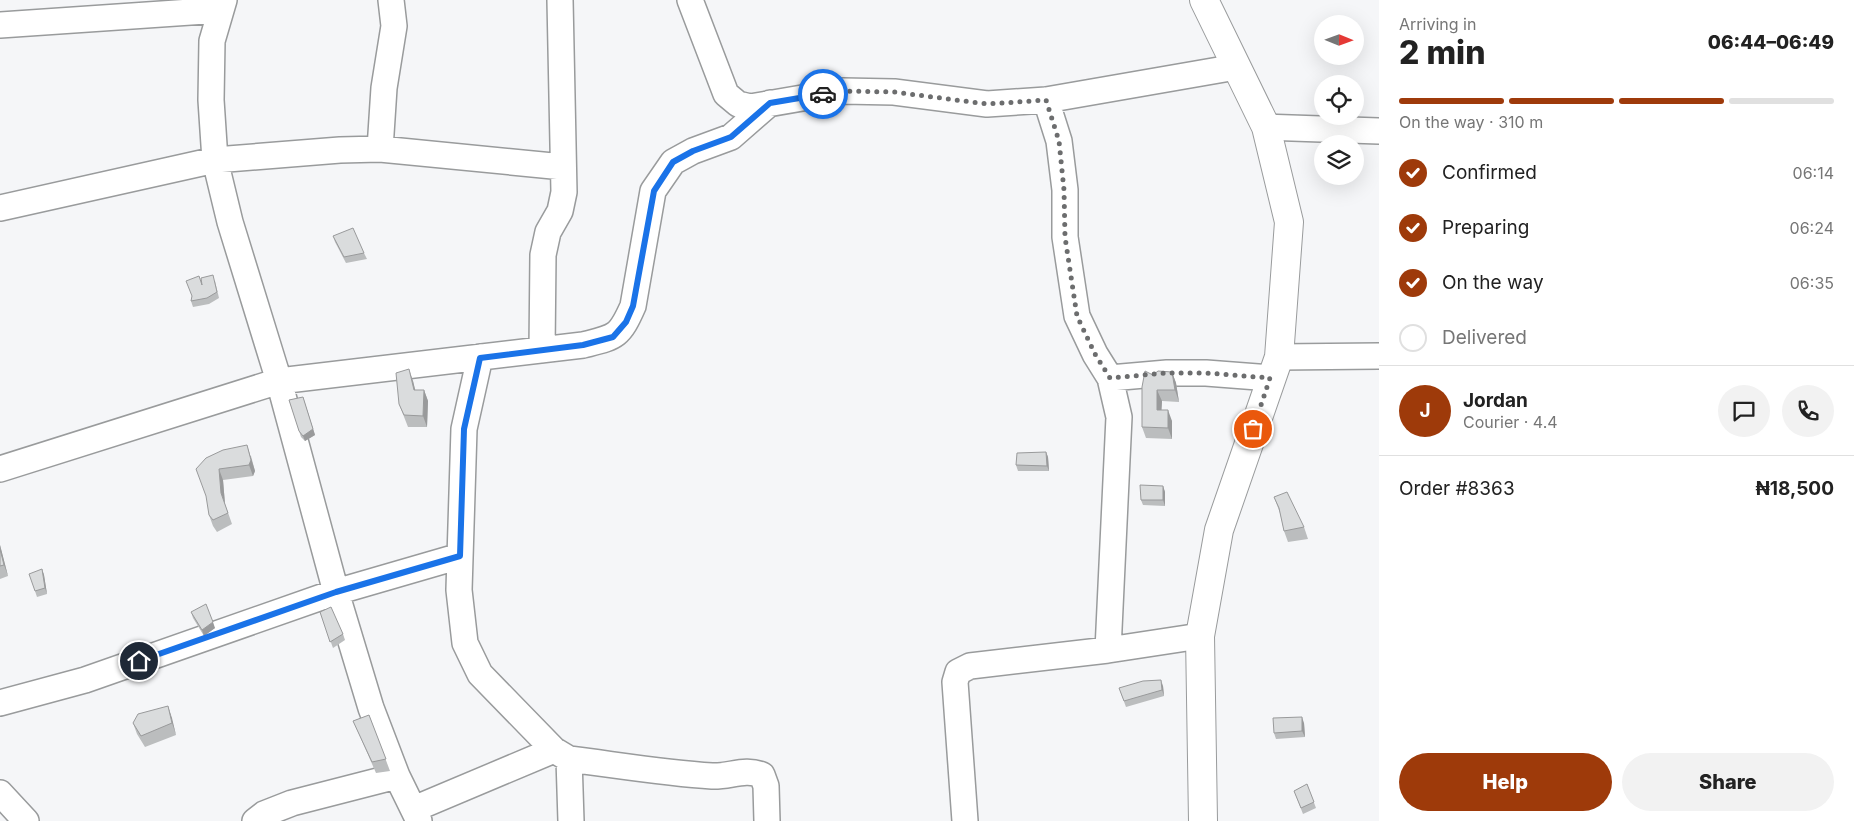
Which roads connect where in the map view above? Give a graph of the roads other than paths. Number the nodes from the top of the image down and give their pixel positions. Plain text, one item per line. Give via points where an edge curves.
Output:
1 (391, 0) edge
2 (560, 0) edge
3 (690, 0) edge
4 (1204, 0) edge
5 (222, 5) edge
6 (0, 25) edge
7 (1236, 67) junction
8 (1046, 100) junction
9 (770, 103) junction
10 (1266, 127) junction
11 (1379, 131) edge
12 (380, 149) junction
13 (215, 160) junction
14 (563, 167) junction
15 (0, 208) edge
16 (542, 350) junction
17 (1379, 356) edge
18 (480, 358) junction
19 (1275, 368) junction
20 (1110, 378) junction
21 (279, 382) junction
22 (0, 469) edge
23 (460, 556) junction
24 (336, 592) junction
25 (1200, 636) junction
26 (1108, 650) junction
27 (0, 703) edge
28 (562, 755) junction
29 (397, 776) junction
30 (0, 793) edge
31 (417, 815) edge
32 (26, 821) edge
33 (255, 821) edge
34 (571, 821) edge
35 (767, 821) edge
36 (965, 821) edge
37 (1203, 821) edge

1 - 12 street via 394,26 384,88
2 - 14 street
3 - 9 street via 726,94 738,104 750,107
4 - 7 street
5 - 6 street
5 - 13 street via 212,41
7 - 8 street
7 - 10 street
8 - 9 street via 987,104 894,92 843,91
8 - 20 street via 1059,141 1065,237 1077,316
9 - 16 street via 731,137 673,162 654,191 633,306 626,322 613,337
10 - 11 street
10 - 19 street via 1289,222
12 - 13 street
12 - 14 street
13 - 15 street
13 - 21 street via 230,222
14 - 16 street via 564,192 560,211 548,232 543,255
16 - 18 street
17 - 19 street
18 - 21 street
18 - 23 street via 464,429
19 - 20 street
19 - 25 street via 1219,530
20 - 26 street via 1119,417
21 - 22 street
21 - 24 street
23 - 24 street
23 - 28 street via 459,590 465,643 480,674
24 - 27 street via 85,680
24 - 29 street via 371,708
25 - 26 street
25 - 37 street
26 - 36 street via 970,666 958,672 955,682
28 - 31 street
28 - 34 street
28 - 35 street via 714,776 753,772 762,775 766,786
29 - 31 street
29 - 33 street via 292,803
30 - 32 street

